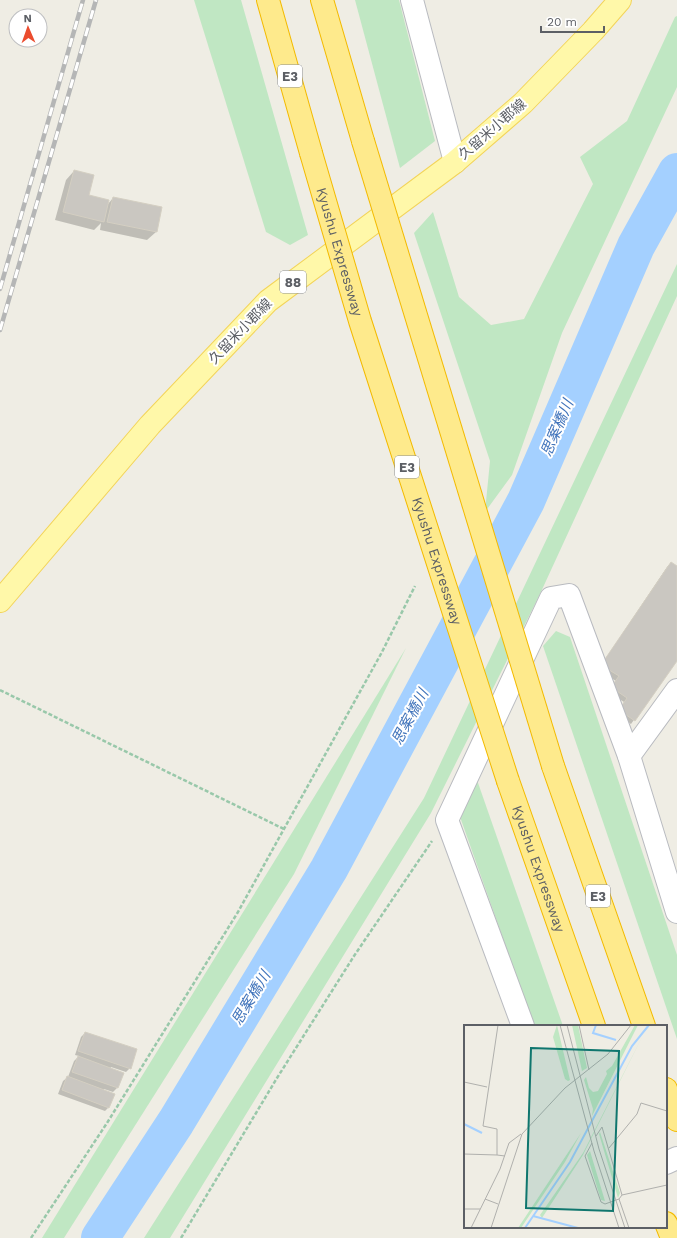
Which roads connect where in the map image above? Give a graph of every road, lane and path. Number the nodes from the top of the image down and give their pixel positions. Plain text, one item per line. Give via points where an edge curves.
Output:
1 (268, 0) edge
2 (322, 0) edge
3 (412, 0) edge
4 (620, 0) edge
5 (455, 162) junction
6 (415, 586) dead end
7 (0, 601) edge
8 (0, 690) edge
9 (677, 690) edge
10 (629, 756) junction
11 (447, 820) junction
12 (284, 829) junction
13 (677, 912) edge
14 (523, 1025) edge
15 (594, 1025) edge
16 (644, 1025) edge
17 (667, 1092) edge
18 (676, 1116) edge
19 (677, 1158) edge
20 (667, 1163) edge
21 (667, 1226) edge
22 (31, 1238) edge
23 (181, 1238) edge
24 (672, 1238) edge

1 - 15 highway, Kyushu Expressway / E3, bridge via 360,321 508,780
2 - 16 highway, E3, bridge via 553,766
3 - 5 street
4 - 5 main road, 久留米小郡線 / 88 via 523,103
5 - 7 main road, 久留米小郡線 / 88 via 268,301 150,425
6 - 12 path via 382,652
8 - 12 path
9 - 10 street
10 - 11 street via 569,595 552,598
10 - 13 street
11 - 14 street
11 - 23 path via 346,968
12 - 22 path via 238,912 107,1123
17 - 18 highway
19 - 20 street
21 - 24 highway

